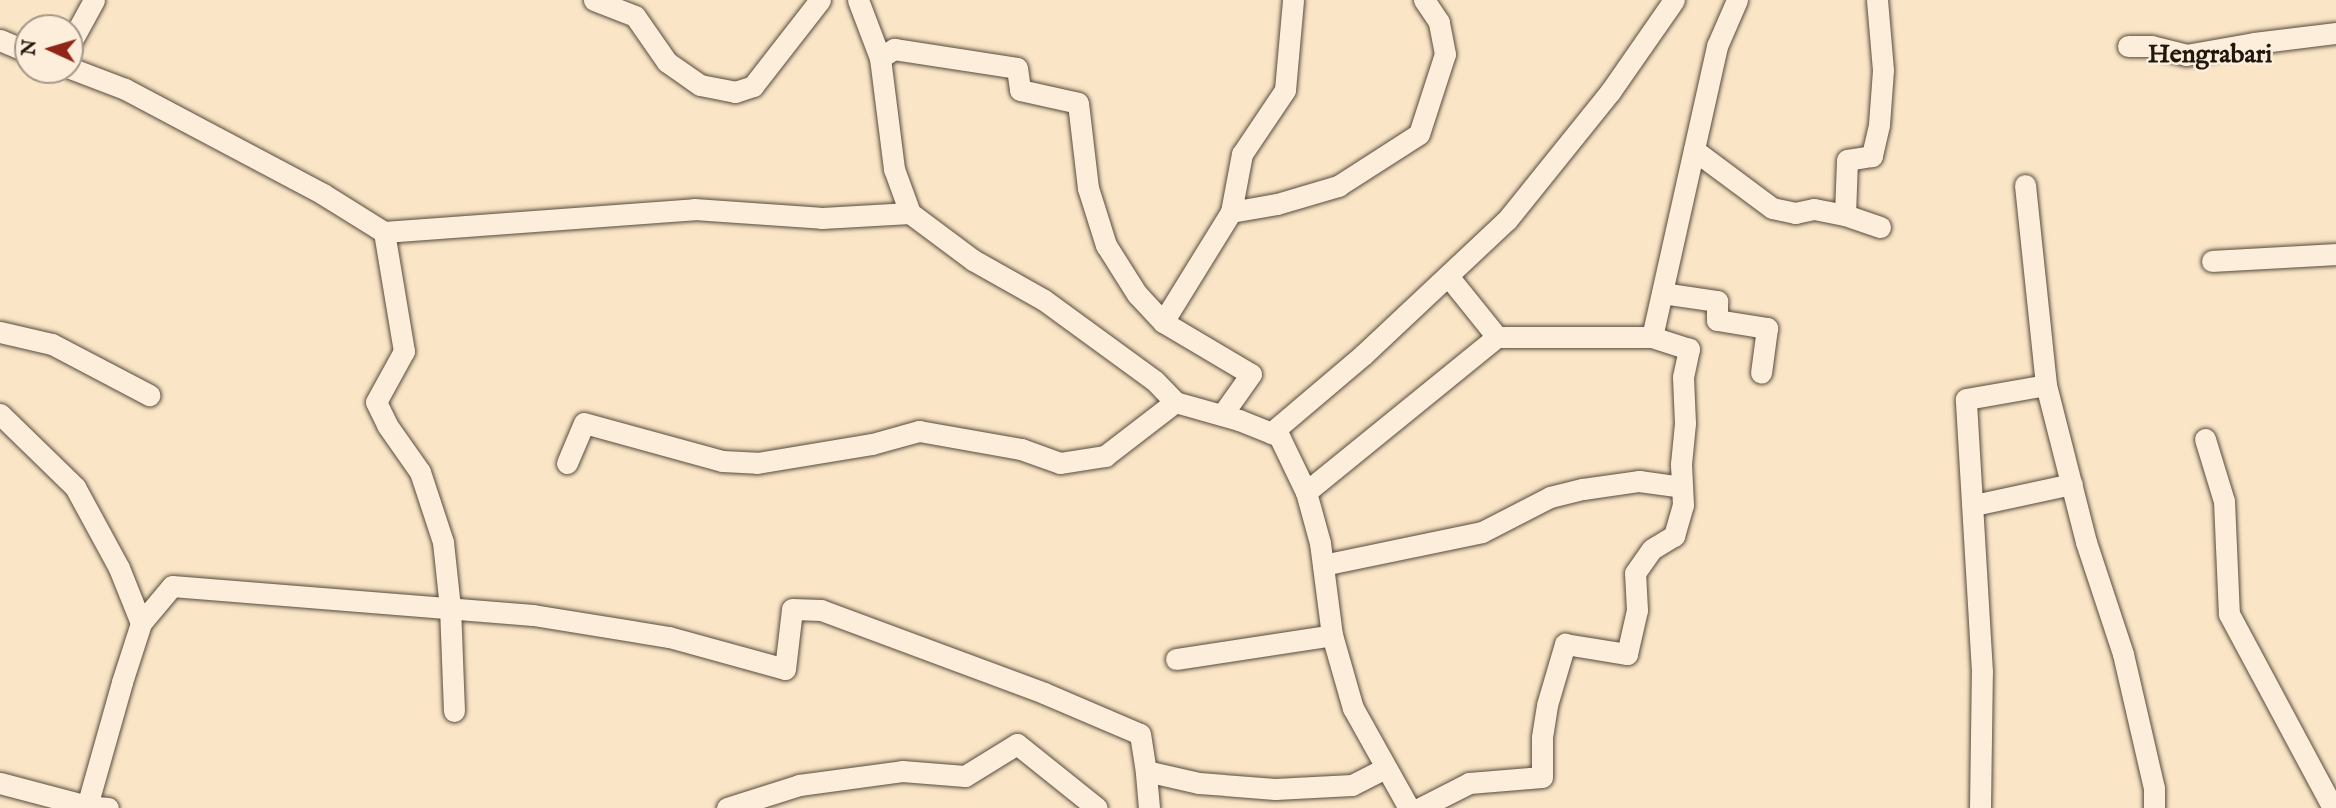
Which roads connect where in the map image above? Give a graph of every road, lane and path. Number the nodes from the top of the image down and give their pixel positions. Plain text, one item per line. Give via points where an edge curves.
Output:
1 (94, 0) edge
2 (594, 0) edge
3 (820, 0) edge
4 (858, 0) edge
5 (1293, 0) edge
6 (1424, 0) edge
7 (1674, 0) edge
8 (1737, 0) edge
9 (1877, 0) edge
10 (84, 18) edge
11 (2336, 33) edge
12 (2128, 46) dead end
13 (880, 58) junction
14 (84, 73) edge
15 (1694, 150) junction
16 (2025, 186) dead end
17 (1231, 212) junction
18 (909, 213) junction
19 (1845, 215) junction
20 (1880, 227) dead end
21 (383, 232) junction
22 (2336, 254) edge
23 (2212, 261) dead end
24 (1448, 276) junction
25 (1662, 293) junction
26 (1163, 322) junction
27 (0, 332) edge
28 (1497, 337) junction
29 (1652, 337) junction
30 (1760, 373) dead end
31 (2046, 385) junction
32 (149, 395) dead end
33 (1175, 402) junction
34 (0, 414) edge
35 (1222, 415) junction
36 (1271, 433) junction
37 (2205, 439) dead end
38 (567, 463) dead end
39 (2072, 484) junction
40 (1682, 487) junction
41 (1306, 492) junction
42 (1974, 505) junction
43 (1322, 565) junction
44 (450, 607) junction
45 (141, 623) junction
46 (1332, 635) junction
47 (1176, 659) dead end
48 (454, 711) dead end
49 (1385, 768) junction
50 (1146, 771) junction
51 (0, 783) edge
52 (97, 807) edge
53 (727, 808) edge
54 (1097, 808) edge
55 (1149, 808) edge
56 (1409, 808) edge
57 (1420, 808) edge
58 (1980, 808) edge
59 (2154, 808) edge
60 (2333, 808) edge

1 - 10 street
2 - 3 street via 635,16 667,62 700,85 736,92 753,86
4 - 13 street
5 - 17 street via 1285,90 1242,154
6 - 17 street via 1438,23 1445,54 1419,134 1338,186
7 - 24 street via 1611,92 1507,220
8 - 15 street via 1717,46
9 - 19 street via 1884,70 1879,125 1872,156 1847,160
11 - 12 street via 2186,55 2151,46
13 - 18 street via 894,169
13 - 26 street via 894,49 1017,68 1020,90 1078,103 1088,188 1106,244 1137,294
14 - 21 street via 125,89 323,194
15 - 19 street via 1772,208
15 - 25 street
16 - 31 street
17 - 26 street
18 - 21 street via 822,218 694,209
18 - 33 street via 973,260 1044,300 1155,381
19 - 20 street
21 - 44 street via 404,351 376,402 420,472 443,542
22 - 23 street
24 - 28 street
24 - 36 street
25 - 29 street
25 - 30 street via 1717,301 1717,320 1767,328
26 - 35 street via 1251,374
27 - 32 street via 52,344
28 - 29 street
28 - 41 street
29 - 40 street via 1689,349 1683,377
31 - 39 street
31 - 42 street via 1966,399
33 - 35 street
33 - 38 street via 1105,456 1060,463 1021,449 919,432 757,463 722,461 584,423
34 - 45 street via 75,487 120,568
35 - 36 street
36 - 41 street via 1279,436
37 - 60 street via 2224,501 2229,614
39 - 42 street
39 - 59 street via 2123,654 2154,788
40 - 43 street via 1639,481 1583,489 1550,497 1482,532
40 - 57 street via 1683,505 1674,536 1652,549 1635,573 1637,610 1627,654 1564,644 1547,705 1542,777 1469,783
41 - 43 street
42 - 58 street via 1982,672
43 - 46 street
44 - 45 street via 172,586
44 - 48 street
44 - 50 street via 669,637 785,669 792,609 821,610 1140,734
45 - 52 street
46 - 47 street
46 - 49 street via 1353,708
49 - 50 street via 1352,785 1275,789 1199,783
49 - 56 street
50 - 55 street
51 - 52 street
53 - 54 street via 812,783 902,771 965,776 1017,744

